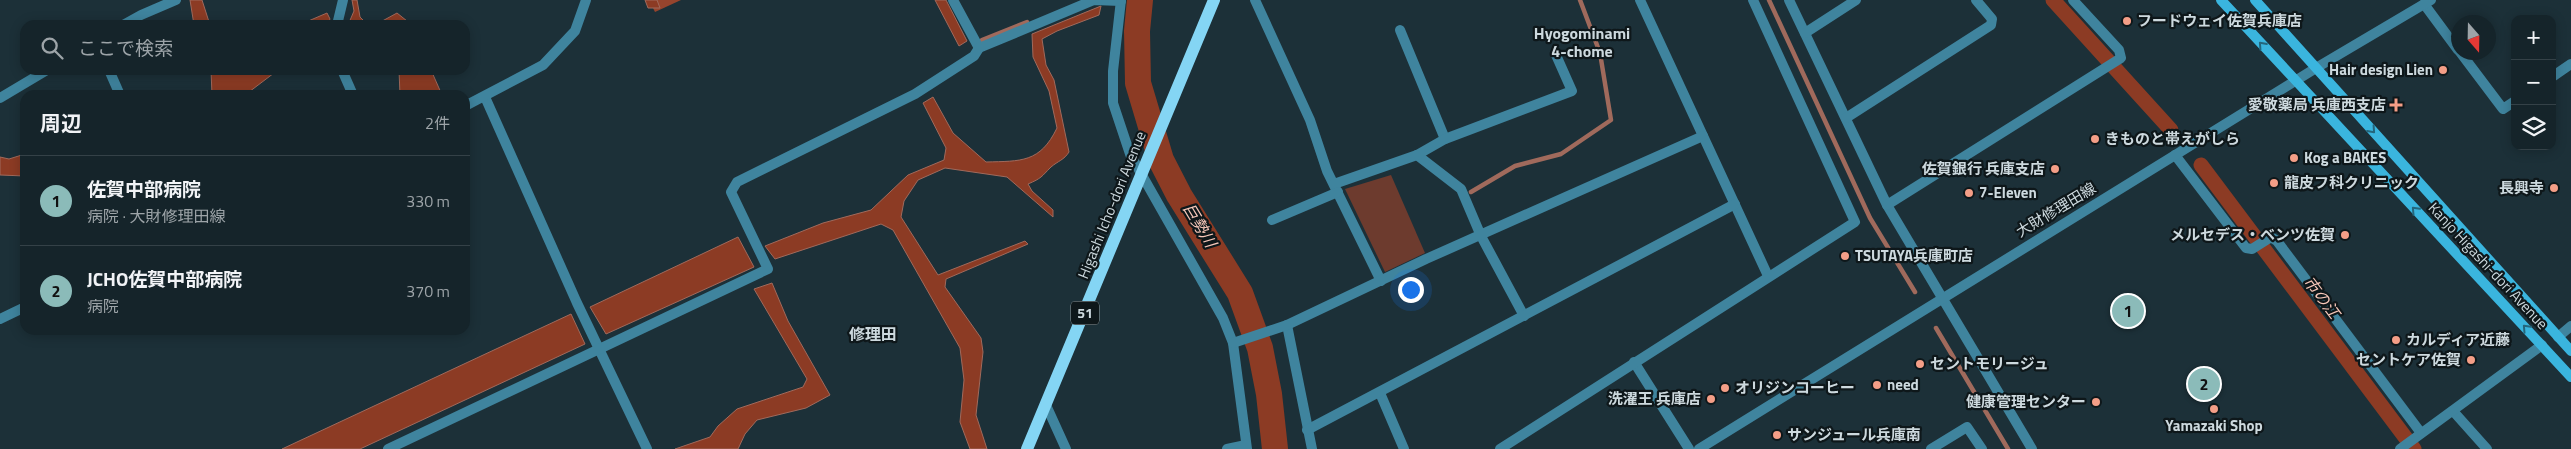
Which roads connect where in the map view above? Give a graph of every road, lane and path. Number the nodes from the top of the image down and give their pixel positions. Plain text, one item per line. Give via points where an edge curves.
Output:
1 (176, 0) edge
2 (344, 0) edge
3 (586, 0) edge
4 (953, 0) edge
5 (1121, 0) edge
6 (1214, 0) edge
7 (1255, 0) edge
8 (1640, 0) edge
9 (1753, 0) edge
10 (1789, 0) edge
11 (1856, 0) edge
12 (1976, 0) edge
13 (2073, 0) edge
14 (2221, 0) edge
15 (2255, 0) edge
16 (2428, 2) edge
17 (132, 20) edge
18 (338, 20) edge
19 (1400, 30) dead end
20 (1804, 32) junction
21 (2451, 38) edge
22 (979, 48) junction
23 (1556, 55) dead end
24 (2466, 60) edge
25 (2571, 64) edge
26 (2316, 68) junction
27 (2556, 74) edge
28 (39, 75) edge
29 (110, 75) edge
30 (344, 75) edge
31 (2295, 81) junction
32 (118, 90) edge
33 (351, 90) edge
34 (485, 96) junction
35 (0, 98) edge
36 (470, 104) edge
37 (2511, 104) edge
38 (1846, 118) junction
39 (1703, 136) junction
40 (1445, 139) junction
41 (1417, 154) junction
42 (2175, 155) junction
43 (1142, 176) junction
44 (1336, 188) junction
45 (1735, 204) junction
46 (1887, 205) junction
47 (1272, 220) dead end
48 (1481, 236) junction
49 (1768, 276) junction
50 (1381, 281) junction
51 (1942, 297) junction
52 (20, 309) edge
53 (1524, 316) junction
54 (0, 319) edge
55 (1287, 325) junction
56 (2571, 326) edge
57 (2558, 337) junction
58 (1233, 343) junction
59 (2542, 345) junction
60 (600, 350) junction
61 (2571, 350) edge
62 (1634, 362) junction
63 (2571, 377) edge
64 (1380, 393) junction
65 (1046, 405) junction
66 (2453, 411) junction
67 (1307, 430) junction
68 (2419, 434) junction
69 (1246, 447) edge
70 (2401, 448) edge
71 (388, 449) edge
72 (647, 449) edge
73 (1027, 449) edge
74 (1066, 449) edge
75 (1227, 449) edge
76 (1312, 449) edge
77 (1404, 449) edge
78 (1500, 449) edge
79 (1690, 449) edge
80 (1699, 449) edge
81 (1931, 449) edge
82 (1982, 449) edge
83 (2032, 449) edge
84 (2487, 449) edge

1 - 17 street
2 - 18 street
3 - 34 street via 575,31 543,65
4 - 22 street
5 - 22 street via 1094,0
5 - 43 street via 1113,103 1130,154
6 - 43 main road, Higashi Icho-dori Avenue / 51
7 - 44 street via 1310,120
8 - 39 street
9 - 49 street via 1855,222
10 - 20 street
11 - 20 street
12 - 38 street via 1992,19 1992,25
13 - 46 street via 2119,50 2121,58
31 -> 14 main road, Kanjo Higashi-dori Avenue
15 - 26 main road, Kanjo Higashi-dori Avenue
16 - 21 street
16 - 26 street, 大財修理田線
19 - 40 street
20 - 38 street
22 - 60 street via 974,56 915,94 737,182 731,192 768,269
23 - 40 street via 1572,91
24 - 37 street via 2503,109
25 - 27 street
26 - 31 street, 大財修理田線
26 -> 57 main road, Kanjo Higashi-dori Avenue
28 - 35 street
29 - 32 street
30 - 33 street
31 - 42 street, 大財修理田線
59 -> 31 main road, Kanjo Higashi-dori Avenue
34 - 36 street
34 - 60 street
38 - 46 street
39 - 45 street
39 - 48 street
40 - 41 street
41 - 44 street
41 - 48 street via 1461,189
42 - 51 street, 大財修理田線
42 - 68 street via 2246,248 2271,238 2277,241
43 - 58 street via 1223,318
43 - 65 main road, Higashi Icho-dori Avenue / 51
44 - 47 street
44 - 50 street
45 - 49 street
45 - 53 street
46 - 51 street
48 - 50 street
48 - 53 street
49 - 62 street
50 - 55 street
51 - 80 street, 大財修理田線
51 - 83 street
52 - 54 street
53 - 64 street
55 - 58 street
55 - 67 street
56 - 57 street
57 - 61 main road, Kanjo Higashi-dori Avenue
58 - 69 street
59 - 63 main road, Kanjo Higashi-dori Avenue
59 - 66 street
60 - 71 street
60 - 72 street
62 - 78 street
62 - 79 street
64 - 67 street
64 - 77 street
65 - 73 main road, Higashi Icho-dori Avenue / 51
65 - 74 street
66 - 68 street
66 - 84 street
67 - 76 street
68 - 70 street
69 - 75 street
81 - 82 street via 1967,427

